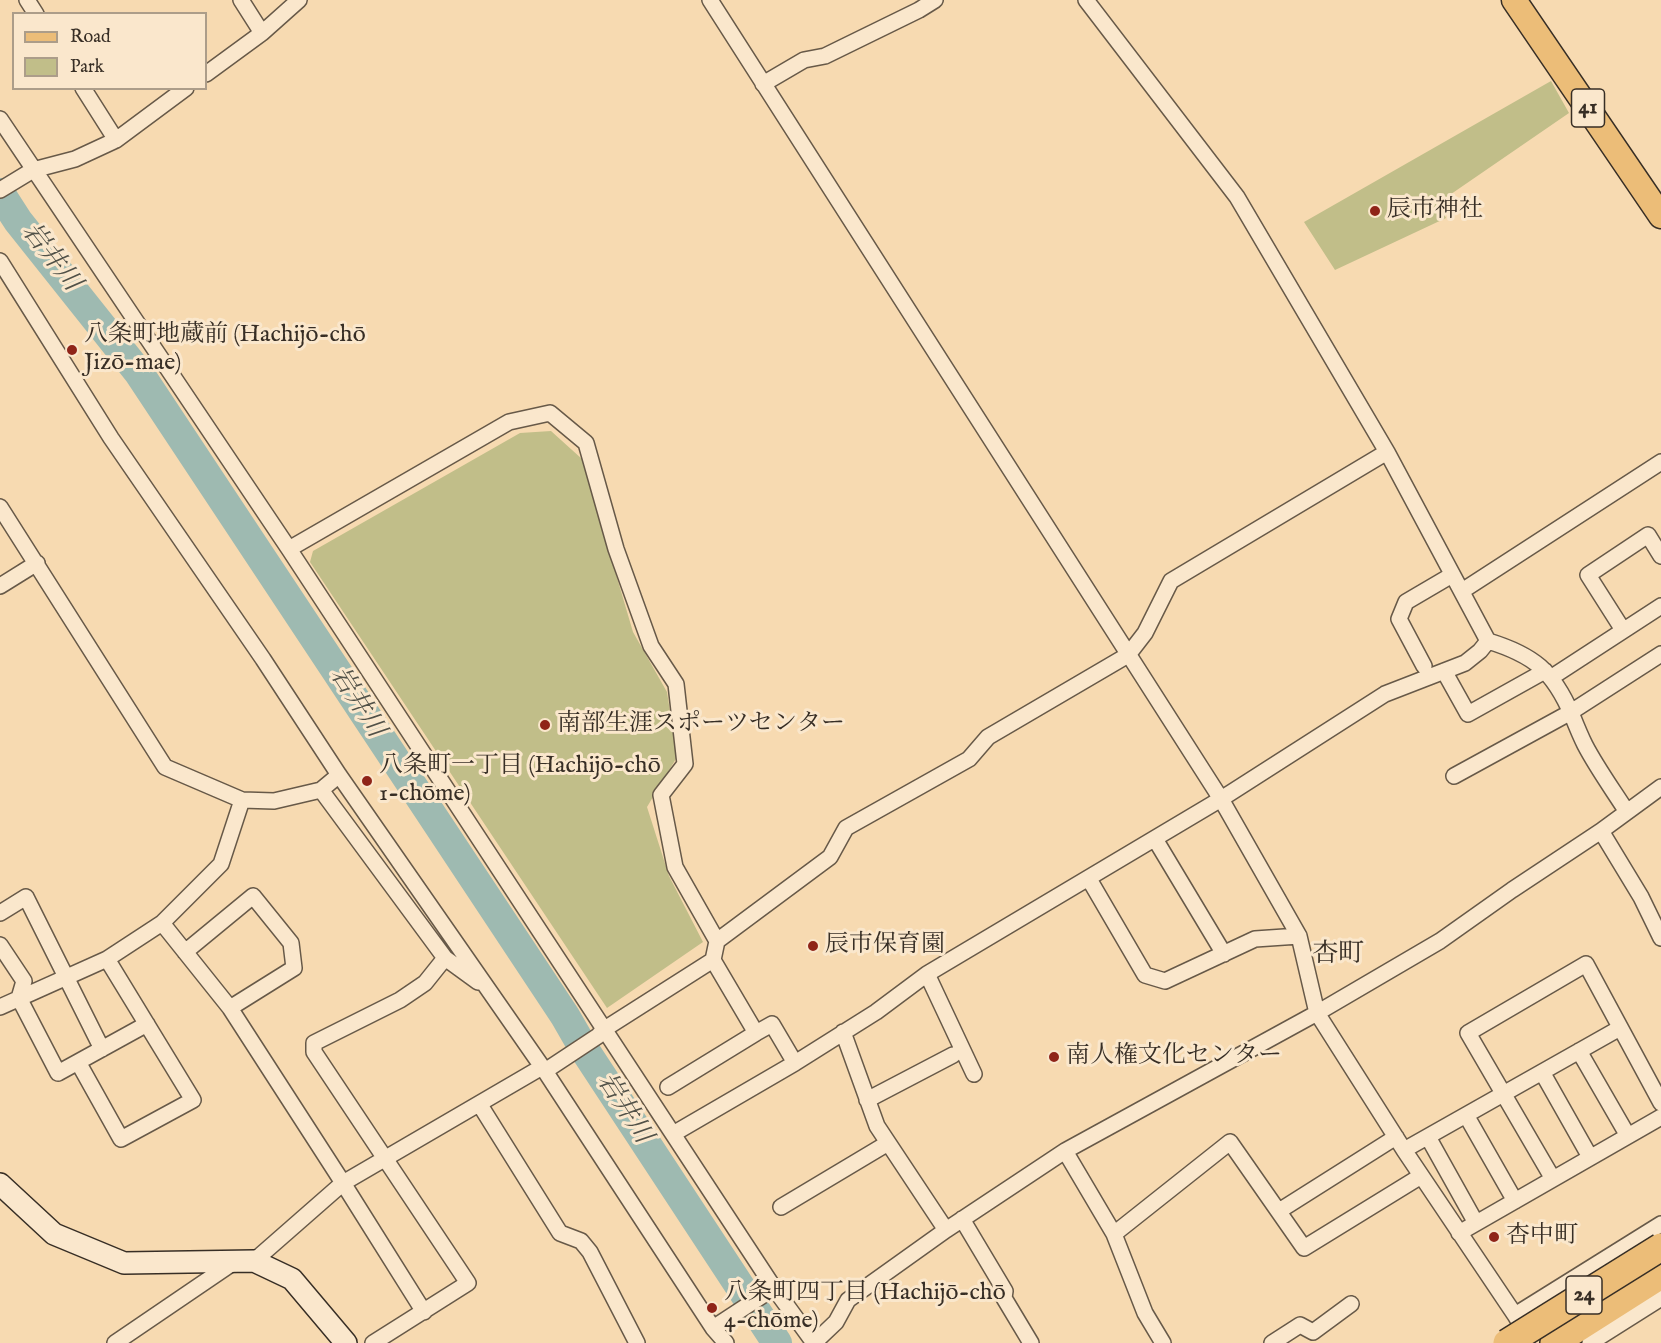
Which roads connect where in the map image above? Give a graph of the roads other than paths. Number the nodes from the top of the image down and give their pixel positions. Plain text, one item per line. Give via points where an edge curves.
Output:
1 (241, 0) edge
2 (299, 0) edge
3 (710, 0) edge
4 (935, 0) edge
5 (1514, 0) edge
6 (1089, 1) edge
7 (262, 33) junction
8 (207, 73) edge
9 (763, 84) junction
10 (85, 90) edge
11 (183, 90) edge
12 (0, 119) edge
13 (116, 140) junction
14 (30, 172) junction
15 (0, 190) edge
16 (1661, 216) edge
17 (0, 261) edge
18 (1387, 452) junction
19 (1661, 462) edge
20 (0, 507) edge
21 (289, 549) junction
22 (1661, 556) edge
23 (36, 563) junction
24 (1452, 575) junction
25 (0, 586) edge
26 (1462, 591) junction
27 (1661, 606) edge
28 (1623, 630) junction
29 (1488, 641) junction
30 (1661, 654) edge
31 (1128, 655) junction
32 (1424, 666) dead end
33 (1444, 671) junction
34 (1549, 674) junction
35 (1571, 712) junction
36 (339, 775) junction
37 (1454, 776) dead end
38 (1661, 787) edge
39 (321, 790) junction
40 (1221, 799) junction
41 (242, 800) junction
42 (1627, 812) junction
43 (1601, 831) junction
44 (1155, 839) junction
45 (1089, 879) junction
46 (0, 913) edge
47 (162, 923) junction
48 (1299, 936) junction
49 (1661, 938) edge
50 (717, 941) junction
51 (0, 945) edge
52 (184, 952) junction
53 (1224, 954) junction
54 (445, 958) junction
55 (107, 959) junction
56 (713, 960) junction
57 (927, 974) junction
58 (67, 977) junction
59 (488, 988) junction
60 (19, 998) junction
61 (0, 1007) edge
62 (230, 1008) junction
63 (1317, 1013) junction
64 (147, 1024) junction
65 (1620, 1028) junction
66 (843, 1032) junction
67 (601, 1033) junction
68 (756, 1033) junction
69 (102, 1049) junction
70 (1579, 1051) junction
71 (953, 1055) dead end
72 (78, 1062) junction
73 (795, 1063) junction
74 (546, 1068) junction
75 (1542, 1072) junction
76 (974, 1074) dead end
77 (668, 1087) dead end
78 (1503, 1094) junction
79 (867, 1100) junction
80 (1661, 1103) edge
81 (480, 1105) junction
82 (1466, 1115) junction
83 (1661, 1117) edge
84 (673, 1134) junction
85 (1628, 1136) junction
86 (1428, 1137) junction
87 (888, 1143) junction
88 (1400, 1144) junction
89 (1065, 1151) junction
90 (1590, 1157) junction
91 (385, 1158) junction
92 (1421, 1176) junction
93 (1552, 1179) junction
94 (343, 1183) junction
95 (0, 1184) edge
96 (1515, 1201) junction
97 (781, 1207) dead end
98 (1279, 1211) junction
99 (962, 1219) junction
100 (1476, 1223) junction
101 (1661, 1224) edge
102 (946, 1230) junction
103 (1459, 1233) junction
104 (1114, 1234) junction
105 (1661, 1247) edge
106 (244, 1261) junction
107 (1661, 1275) edge
108 (770, 1291) junction
109 (1661, 1298) edge
110 (1351, 1304) dead end
111 (424, 1312) junction
112 (1515, 1315) junction
113 (718, 1325) junction
114 (1520, 1341) edge
115 (115, 1343) edge
116 (346, 1343) edge
117 (373, 1343) edge
118 (637, 1343) edge
119 (726, 1343) edge
120 (814, 1343) edge
121 (1031, 1343) edge
122 (1163, 1343) edge
123 (1272, 1343) edge
124 (1554, 1343) edge
125 (1590, 1343) edge

1 - 7 street
2 - 7 street
3 - 9 street
4 - 9 street via 825,56 804,60
5 - 16 main road, 41
6 - 18 street via 1238,197
7 - 8 street
9 - 31 street
10 - 13 street
11 - 13 street
12 - 14 street
13 - 14 street via 75,159
14 - 15 street
14 - 21 street
17 - 36 street via 111,438
18 - 24 street
18 - 31 street via 1171,580 1145,633
19 - 26 street
20 - 23 street
21 - 50 street via 509,422 550,413 586,443 616,549 651,646 676,684 685,764 661,795 675,867
21 - 67 street
22 - 28 street via 1648,535 1588,575
23 - 25 street
23 - 41 street via 165,767
24 - 26 street
24 - 32 street via 1407,602 1399,618
26 - 29 street
27 - 28 street
28 - 34 street
29 - 33 street via 1465,663
29 - 34 street via 1514,649
30 - 35 street
31 - 40 street
31 - 50 street via 988,737 969,759 846,828 830,857
33 - 34 street via 1468,714
33 - 40 street via 1385,694
34 - 35 street
35 - 37 street
35 - 42 street via 1585,745
36 - 39 street
36 - 59 street
38 - 42 street
39 - 41 street via 274,801
39 - 54 street
40 - 44 street
40 - 48 street
41 - 47 street via 221,864
42 - 43 street
43 - 49 street
43 - 63 street via 1440,941
44 - 45 street
44 - 53 street
45 - 53 street via 1145,975 1165,981
45 - 57 street
46 - 58 street via 26,897
47 - 52 street
47 - 55 street
48 - 53 street via 1255,939
48 - 63 street
50 - 56 street
51 - 60 street via 24,981
52 - 62 street
52 - 62 street via 253,896 291,943 294,968
54 - 59 street
54 - 91 street via 424,983 400,1000 314,1043 314,1052
55 - 58 street
55 - 64 street
56 - 67 street
56 - 68 street
57 - 66 street
57 - 76 street
58 - 60 street
58 - 69 street
59 - 74 street
60 - 61 street
60 - 72 street via 58,1073
62 - 94 street
63 - 88 street
63 - 89 street
64 - 69 street
64 - 72 street via 193,1100 121,1139
65 - 70 street
65 - 78 street via 1586,964 1468,1033
65 - 80 street
66 - 73 street
66 - 79 street
67 - 74 street
67 - 84 street
68 - 73 street via 772,1024
68 - 77 street
69 - 72 street
70 - 75 street
70 - 85 street
71 - 79 street
73 - 84 street
74 - 81 street
74 - 113 street
75 - 78 street
75 - 90 street
78 - 82 street
78 - 93 street
79 - 87 street
81 - 91 street
81 - 118 street via 560,1233 580,1241 590,1252
82 - 86 street
82 - 96 street
83 - 85 street
84 - 108 street
85 - 90 street
86 - 88 street
86 - 100 street
87 - 97 street
87 - 102 street
88 - 92 street
88 - 98 street
89 - 99 street
89 - 104 street
90 - 93 street
91 - 94 street
91 - 111 street via 468,1282
92 - 98 street via 1304,1248
92 - 103 street
93 - 96 street
94 - 106 street
94 - 111 street
95 - 106 street via 54,1234 124,1263
96 - 100 street
98 - 104 street via 1230,1142
99 - 102 street
99 - 121 street
100 - 103 street
101 - 112 street
102 - 120 street via 848,1300 836,1322
103 - 112 street
104 - 122 street via 1145,1313
105 - 114 highway, 24, bridge
106 - 115 street
106 - 116 street via 292,1279
107 - 124 highway, 24
108 - 113 street
108 - 120 street
109 - 125 street
110 - 123 street via 1313,1332 1300,1325
111 - 117 street
112 - 114 street
113 - 119 street

